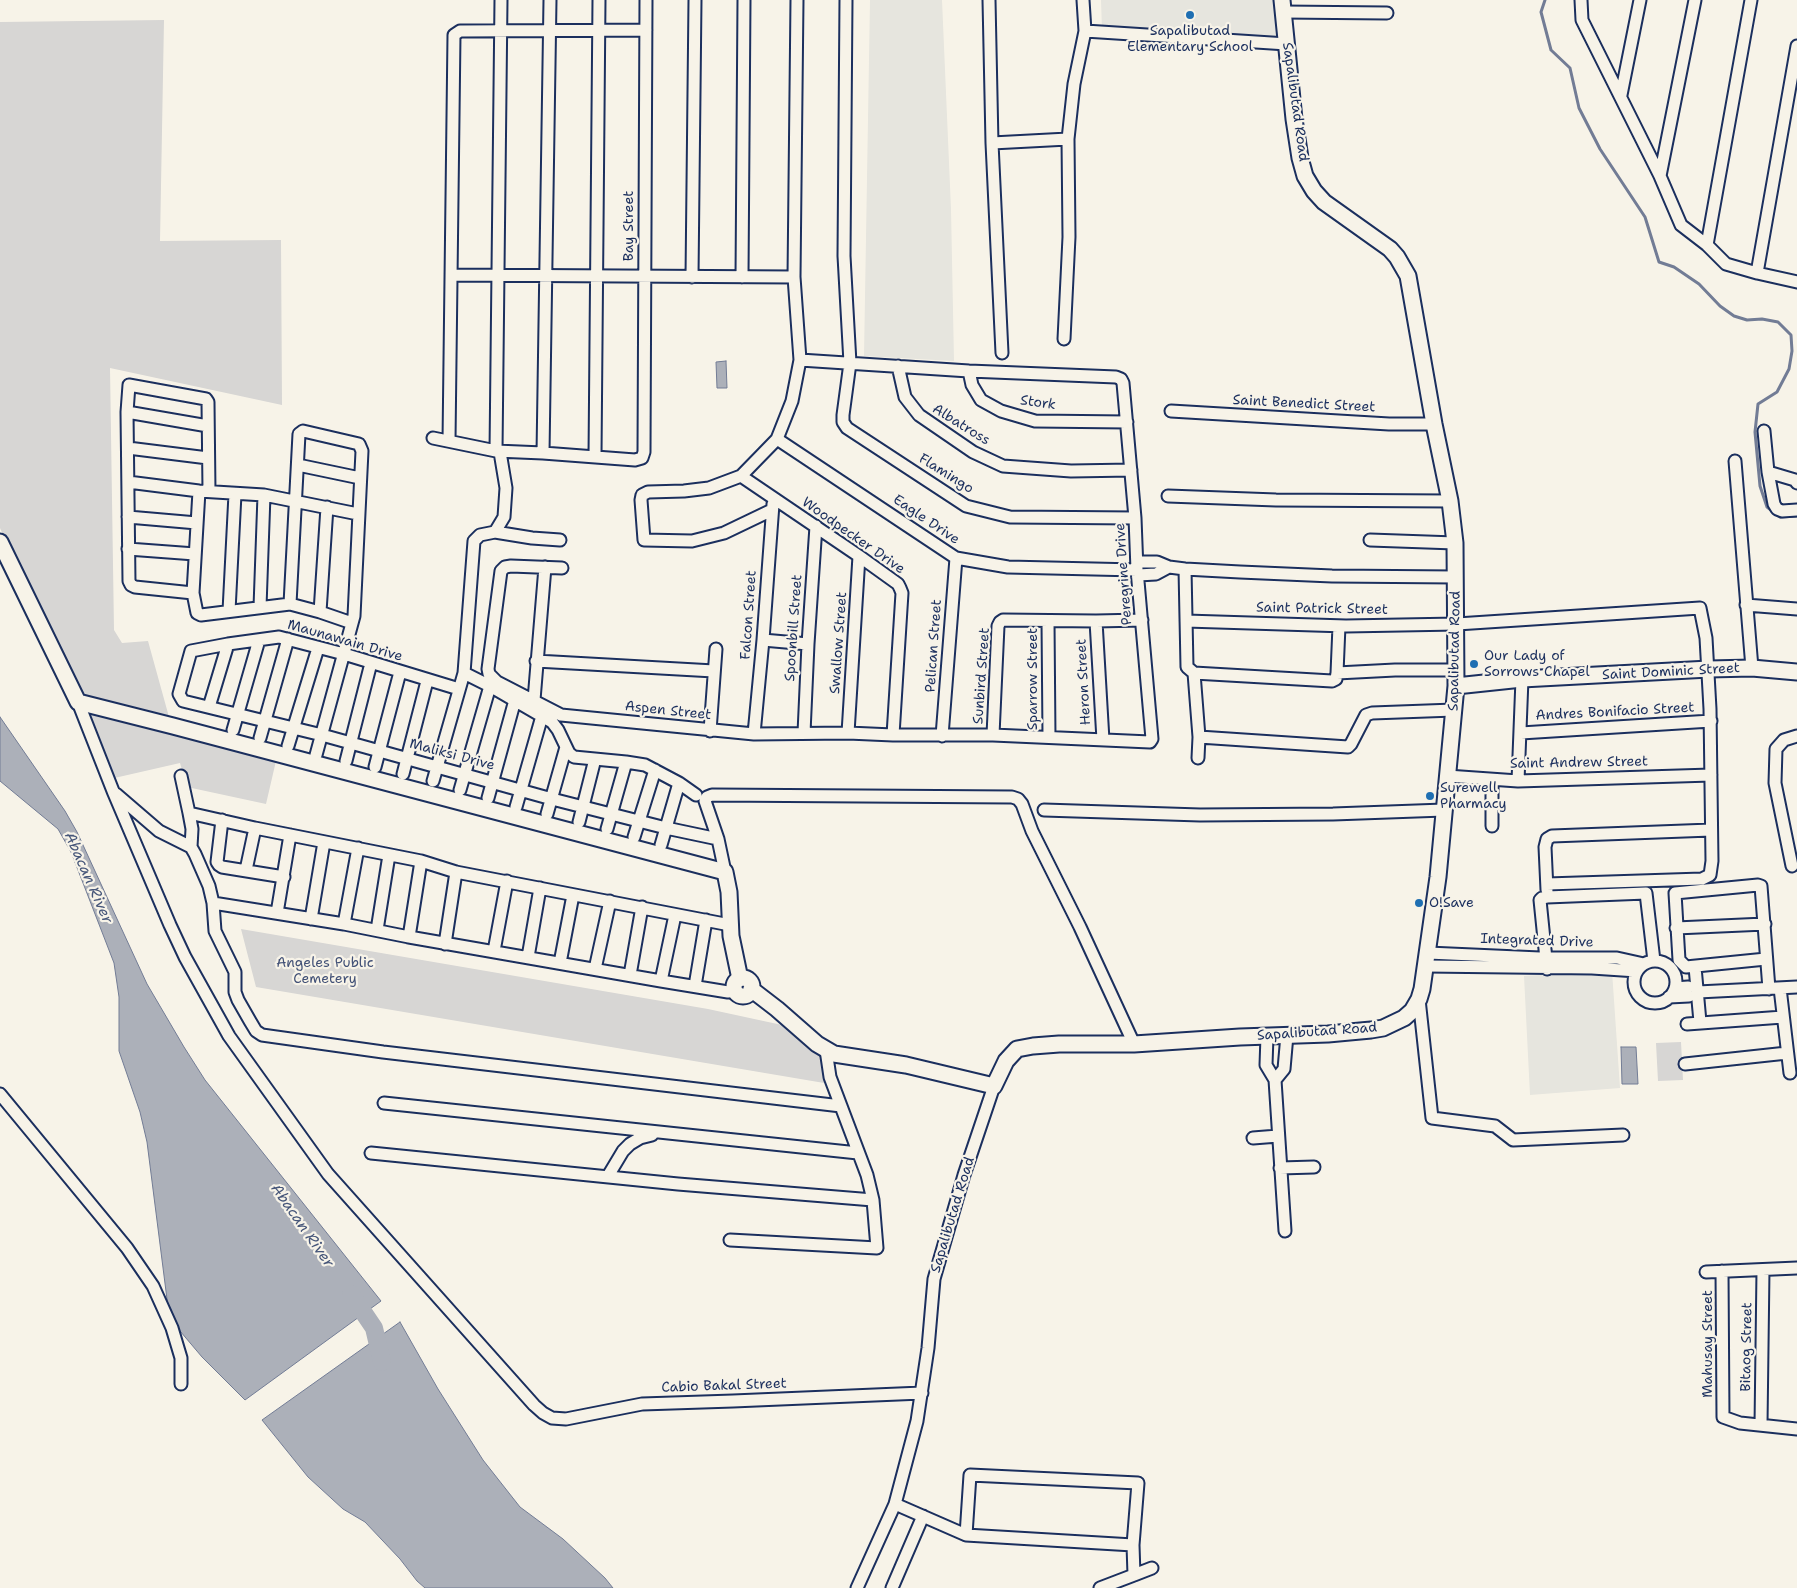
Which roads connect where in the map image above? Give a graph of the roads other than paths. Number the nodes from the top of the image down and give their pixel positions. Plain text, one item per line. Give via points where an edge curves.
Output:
1 (501, 0) edge
2 (550, 0) edge
3 (599, 0) edge
4 (646, 0) edge
5 (695, 0) edge
6 (744, 0) edge
7 (797, 0) edge
8 (846, 0) edge
9 (989, 0) edge
10 (1083, 0) edge
11 (1581, 0) edge
12 (1640, 0) edge
13 (1695, 0) edge
14 (1751, 0) edge
15 (1282, 6) edge
16 (1387, 13) dead end
17 (501, 30) junction
18 (550, 30) junction
19 (599, 30) junction
20 (646, 30) junction
21 (1085, 31) junction
22 (1287, 44) junction
23 (1797, 46) edge
24 (1621, 95) junction
25 (1068, 139) junction
26 (992, 143) junction
27 (1660, 176) junction
28 (1707, 245) junction
29 (1757, 274) junction
30 (451, 275) junction
31 (498, 276) junction
32 (545, 276) junction
33 (597, 276) junction
34 (644, 276) junction
35 (692, 277) junction
36 (742, 277) junction
37 (794, 277) junction
38 (1797, 282) edge
39 (1064, 340) dead end
40 (1002, 353) dead end
41 (800, 360) junction
42 (850, 363) junction
43 (898, 366) junction
44 (969, 371) junction
45 (1171, 411) dead end
46 (127, 412) junction
47 (1127, 422) junction
48 (1434, 424) junction
49 (208, 426) junction
50 (1764, 431) dead end
51 (433, 438) dead end
52 (777, 439) junction
53 (449, 441) junction
54 (128, 448) junction
55 (498, 451) junction
56 (543, 453) junction
57 (595, 456) junction
58 (208, 458) junction
59 (1735, 461) dead end
60 (298, 465) junction
61 (1131, 470) junction
62 (1768, 472) junction
63 (741, 476) junction
64 (360, 478) junction
65 (1796, 479) edge
66 (128, 482) junction
67 (204, 491) junction
68 (235, 494) junction
69 (264, 495) junction
70 (1168, 496) dead end
71 (296, 501) junction
72 (1450, 501) junction
73 (773, 505) junction
74 (327, 507) junction
75 (1797, 510) edge
76 (358, 514) junction
77 (128, 517) junction
78 (1135, 518) junction
79 (197, 523) junction
80 (816, 526) junction
81 (495, 532) junction
82 (560, 540) dead end
83 (1370, 540) dead end
84 (0, 542) edge
85 (1455, 542) junction
86 (128, 549) junction
87 (195, 554) junction
88 (859, 556) junction
89 (956, 558) junction
90 (545, 567) junction
91 (562, 568) dead end
92 (1137, 569) junction
93 (1185, 569) junction
94 (1456, 577) junction
95 (193, 593) junction
96 (290, 604) junction
97 (1746, 606) junction
98 (260, 607) junction
99 (1797, 609) edge
100 (229, 611) junction
101 (320, 612) junction
102 (1048, 620) junction
103 (1142, 620) junction
104 (1096, 621) junction
105 (1186, 621) junction
106 (352, 623) junction
107 (1457, 624) junction
108 (1340, 626) junction
109 (259, 640) junction
110 (288, 640) junction
111 (763, 640) junction
112 (228, 644) junction
113 (808, 644) junction
114 (318, 648) junction
115 (716, 649) dead end
116 (344, 654) junction
117 (536, 661) junction
118 (371, 663) junction
119 (1752, 668) junction
120 (1709, 669) junction
121 (1456, 670) junction
122 (714, 671) junction
123 (400, 672) junction
124 (1797, 672) edge
125 (1194, 673) junction
126 (1337, 673) junction
127 (464, 674) junction
128 (1522, 679) junction
129 (427, 681) junction
130 (490, 686) junction
131 (1456, 686) junction
132 (459, 689) junction
133 (180, 698) joint
134 (515, 700) junction
135 (534, 700) junction
136 (78, 702) junction
137 (209, 707) junction
138 (1454, 710) junction
139 (238, 714) junction
140 (542, 716) junction
141 (265, 721) junction
142 (1711, 721) junction
143 (294, 728) junction
144 (233, 730) dead end
145 (710, 730) junction
146 (804, 733) junction
147 (848, 733) junction
148 (1521, 733) junction
149 (322, 734) junction
150 (754, 734) junction
151 (893, 735) junction
152 (993, 735) junction
153 (942, 736) junction
154 (1797, 736) edge
155 (1049, 737) junction
156 (1199, 737) junction
157 (260, 738) dead end
158 (1103, 740) junction
159 (351, 742) junction
160 (288, 746) dead end
161 (566, 747) junction
162 (380, 751) junction
163 (316, 755) dead end
164 (407, 758) junction
165 (1198, 758) dead end
166 (595, 760) junction
167 (346, 761) dead end
168 (626, 762) junction
169 (375, 767) dead end
170 (437, 767) junction
171 (655, 770) junction
172 (402, 774) dead end
173 (464, 774) junction
174 (181, 776) dead end
175 (1447, 776) junction
176 (1711, 776) junction
177 (1492, 780) junction
178 (1518, 780) junction
179 (433, 781) dead end
180 (493, 782) junction
181 (679, 783) junction
182 (460, 790) dead end
183 (521, 790) junction
184 (113, 791) junction
185 (696, 795) dead end
186 (488, 798) dead end
187 (552, 799) junction
188 (583, 806) junction
189 (516, 807) dead end
190 (1044, 810) dead end
191 (1444, 810) junction
192 (190, 813) junction
193 (548, 814) dead end
194 (611, 814) junction
195 (222, 820) junction
196 (639, 820) junction
197 (579, 822) dead end
198 (1492, 826) dead end
199 (255, 828) junction
200 (607, 828) dead end
201 (666, 828) junction
202 (1711, 830) junction
203 (290, 835) junction
204 (634, 837) dead end
205 (718, 839) junction
206 (324, 842) junction
207 (661, 845) dead end
208 (190, 847) junction
209 (358, 848) junction
210 (389, 855) junction
211 (420, 861) junction
212 (1792, 866) dead end
213 (246, 870) junction
214 (456, 872) junction
215 (725, 872) junction
216 (284, 877) junction
217 (507, 881) junction
218 (1546, 884) junction
219 (540, 888) junction
220 (573, 895) junction
221 (1547, 897) junction
222 (610, 901) junction
223 (212, 903) junction
224 (642, 907) junction
225 (277, 913) junction
226 (675, 915) junction
227 (311, 919) junction
228 (706, 920) junction
229 (344, 924) junction
230 (1765, 924) junction
231 (730, 925) junction
232 (1676, 928) junction
233 (377, 930) junction
234 (409, 937) junction
235 (445, 944) junction
236 (494, 951) junction
237 (528, 957) junction
238 (1427, 959) junction
239 (1766, 959) junction
240 (560, 963) junction
241 (1546, 963) junction
242 (1645, 966) junction
243 (1695, 967) junction
244 (595, 969) junction
245 (630, 975) junction
246 (661, 981) junction
247 (738, 985) junction
248 (695, 986) junction
249 (1797, 987) edge
250 (1775, 988) junction
251 (1694, 991) junction
252 (1672, 992) junction
253 (1419, 999) junction
254 (1783, 1018) junction
255 (1700, 1022) junction
256 (1687, 1024) dead end
257 (1287, 1035) junction
258 (1267, 1036) junction
259 (1134, 1044) junction
260 (826, 1050) junction
261 (1787, 1052) junction
262 (1685, 1064) dead end
263 (1790, 1073) dead end
264 (1274, 1080) junction
265 (994, 1086) junction
266 (0, 1094) edge
267 (384, 1103) dead end
268 (841, 1106) junction
269 (658, 1133) junction
270 (1623, 1135) dead end
271 (1278, 1136) junction
272 (1253, 1138) dead end
273 (371, 1153) dead end
274 (858, 1153) junction
275 (1314, 1167) dead end
276 (1280, 1168) junction
277 (608, 1176) junction
278 (873, 1200) junction
279 (1285, 1231) dead end
280 (730, 1240) dead end
281 (1797, 1268) edge
282 (1763, 1270) junction
283 (1706, 1272) dead end
284 (1722, 1272) junction
285 (181, 1384) dead end
286 (922, 1392) junction
287 (1761, 1425) junction
288 (1797, 1428) edge
289 (895, 1504) junction
290 (924, 1516) junction
291 (966, 1535) junction
292 (1133, 1545) junction
293 (1152, 1568) dead end
294 (1134, 1575) junction
295 (857, 1588) edge
296 (892, 1588) edge
297 (1100, 1588) edge

1 - 17 street
2 - 18 street
3 - 19 street
4 - 20 street, Bay Street
5 - 35 street
6 - 36 street
7 - 37 street
8 - 42 street, Flamingo via 844,246
9 - 26 street
10 - 21 street
11 - 24 street via 1582,20
12 - 24 street
13 - 27 street
14 - 28 street
15 - 16 street
15 - 22 street, Sapalibutad Road
17 - 18 street
17 - 30 street via 460,31 454,36
17 - 31 street
18 - 19 street
18 - 32 street
19 - 20 street
19 - 33 street
20 - 34 street, Bay Street
21 - 22 street
21 - 25 street via 1074,84
22 - 48 street, Sapalibutad Road via 1294,119 1305,176 1324,202 1390,249 1403,266 1411,288
23 - 29 street
24 - 27 street
25 - 26 street
25 - 39 street via 1069,237
26 - 40 street
27 - 28 street via 1681,225
28 - 29 street via 1726,264
29 - 38 street
30 - 31 street
30 - 53 street
31 - 32 street
31 - 55 street
32 - 33 street
32 - 56 street
33 - 34 street
33 - 57 street
34 - 35 street
34 - 57 street, Bay Street via 644,452 642,458 635,460
35 - 36 street
36 - 37 street
37 - 41 street
41 - 42 street, Peregrine Drive
41 - 52 street via 792,401
42 - 43 street, Peregrine Drive
42 - 78 street, Flamingo via 842,415 847,428 966,506 1010,517
43 - 44 street, Peregrine Drive
43 - 61 street, Albatross via 906,396 919,415 973,452 1003,466 1071,471
44 - 47 street, Stork via 972,385 981,400 1001,411 1035,420
44 - 47 street, Peregrine Drive via 1116,377 1123,384
45 - 48 street, Saint Benedict Street
46 - 49 street
46 - 49 street via 128,388 132,385 206,399
46 - 54 street
47 - 61 street, Peregrine Drive
48 - 72 street, Sapalibutad Road
49 - 58 street
50 - 62 street
51 - 53 street
52 - 63 street
52 - 89 street, Eagle Drive
53 - 55 street
54 - 58 street
54 - 66 street
55 - 56 street
55 - 81 street via 506,503 504,517
56 - 57 street
58 - 67 street
59 - 97 street
60 - 64 street
60 - 64 street via 299,434 303,431 359,444 362,451
60 - 71 street
61 - 78 street, Peregrine Drive
62 - 65 street
62 - 75 street via 1777,509
63 - 73 street, Woodpecker Drive
63 - 73 street via 709,488 642,495 644,540 692,541 724,533
64 - 76 street
66 - 67 street
66 - 77 street
67 - 68 street
67 - 79 street
68 - 69 street
68 - 100 street
69 - 71 street
69 - 98 street
70 - 72 street
71 - 74 street
71 - 96 street
72 - 85 street, Sapalibutad Road
73 - 80 street, Woodpecker Drive
73 - 111 street, Falcon Street
74 - 76 street
74 - 101 street
76 - 106 street
77 - 79 street
77 - 86 street
78 - 92 street, Peregrine Drive
79 - 87 street
80 - 88 street, Woodpecker Drive
80 - 113 street, Spoonbill Street
81 - 82 street
81 - 127 street via 480,535 474,541
83 - 85 street
84 - 136 street
85 - 94 street, Sapalibutad Road
86 - 87 street
86 - 95 street via 131,585
87 - 95 street
88 - 147 street, Swallow Street
88 - 151 street, Woodpecker Drive via 898,584 902,594
89 - 92 street, Eagle Drive via 1008,567
89 - 153 street, Pelican Street
90 - 91 street
90 - 117 street
90 - 135 street, Aspen Street via 510,566 501,571 488,669 497,682
92 - 93 street, Eagle Drive via 1156,574 1169,567
92 - 103 street, Peregrine Drive
93 - 94 street via 1332,576
93 - 105 street
94 - 107 street, Sapalibutad Road
95 - 100 street via 196,609 201,615
96 - 98 street
96 - 101 street
97 - 99 street
97 - 119 street
98 - 100 street
101 - 106 street
102 - 104 street
102 - 152 street, Sunbird Street via 1004,620 998,626
102 - 155 street, Sparrow Street
103 - 104 street
103 - 158 street, Peregrine Drive via 1152,739 1146,743
104 - 158 street, Heron Street
105 - 108 street, Saint Patrick Street
105 - 125 street via 1187,667
106 - 116 street
107 - 108 street, Saint Patrick Street
107 - 120 street, Saint Patrick Street via 1700,608
107 - 121 street, Sapalibutad Road
108 - 126 street
109 - 110 street, Maunawain Drive via 279,637
109 - 112 street, Maunawain Drive
109 - 139 street
110 - 114 street, Maunawain Drive
110 - 141 street
111 - 113 street
111 - 150 street, Falcon Street
112 - 133 street, Maunawain Drive via 191,651
112 - 137 street
113 - 146 street, Spoonbill Street
114 - 116 street, Maunawain Drive
114 - 143 street
115 - 122 street
116 - 118 street, Maunawain Drive
116 - 149 street
117 - 122 street
117 - 135 street
118 - 123 street, Maunawain Drive
118 - 159 street
119 - 120 street, Saint Dominic Street
119 - 124 street, Saint Dominic Street
120 - 128 street, Saint Dominic Street
120 - 142 street
121 - 126 street
121 - 131 street, Sapalibutad Road
122 - 145 street
123 - 129 street, Maunawain Drive
123 - 162 street
125 - 126 street via 1332,681
125 - 156 street
127 - 130 street
127 - 132 street
128 - 131 street, Saint Dominic Street
128 - 148 street
129 - 132 street, Maunawain Drive
129 - 164 street
130 - 134 street
130 - 173 street
131 - 138 street, Sapalibutad Road
132 - 170 street
133 - 137 street, Maliksi Drive
134 - 140 street
134 - 180 street
135 - 145 street, Aspen Street via 561,715
136 - 184 street, Cabio Bakal Street
136 - 215 street
137 - 139 street, Maliksi Drive
138 - 156 street via 1366,715 1348,747
138 - 175 street, Sapalibutad Road
139 - 141 street, Maliksi Drive
139 - 144 street
140 - 161 street via 555,725
140 - 183 street
141 - 143 street, Maliksi Drive
141 - 157 street
142 - 148 street, Andres Bonifacio Street
142 - 176 street
143 - 149 street, Maliksi Drive
143 - 160 street
145 - 150 street, Aspen Street
146 - 147 street, Peregrine Drive
146 - 150 street, Aspen Street
147 - 151 street, Peregrine Drive
148 - 178 street
149 - 159 street, Maliksi Drive
149 - 163 street
151 - 153 street, Peregrine Drive
152 - 153 street, Peregrine Drive
152 - 155 street, Peregrine Drive
154 - 212 street via 1784,740 1776,749 1775,774
155 - 158 street, Peregrine Drive
156 - 165 street
159 - 162 street, Maliksi Drive
159 - 167 street
161 - 166 street via 574,757
161 - 187 street
162 - 164 street, Maliksi Drive
162 - 169 street
164 - 170 street, Maliksi Drive
164 - 172 street
166 - 168 street
166 - 188 street
168 - 171 street
168 - 194 street
170 - 173 street, Maliksi Drive
170 - 179 street
171 - 181 street
171 - 196 street
173 - 180 street, Maliksi Drive
173 - 182 street
174 - 192 street
175 - 177 street, Saint Andrew Street
175 - 191 street, Sapalibutad Road
176 - 178 street, Saint Andrew Street
176 - 202 street
177 - 178 street, Saint Andrew Street
177 - 198 street
180 - 183 street, Maliksi Drive
180 - 186 street
181 - 185 street
181 - 201 street
183 - 187 street, Maliksi Drive
183 - 189 street
184 - 208 street via 159,831
184 - 286 street, Cabio Bakal Street via 185,957 230,1036 328,1174 534,1405 552,1418 566,1419 627,1405
187 - 188 street, Maliksi Drive
187 - 193 street
188 - 194 street, Maliksi Drive
188 - 197 street
190 - 191 street via 1200,815
191 - 238 street, Sapalibutad Road
192 - 195 street
192 - 208 street
194 - 196 street, Maliksi Drive
194 - 200 street
195 - 199 street
195 - 213 street via 217,862 222,867
196 - 201 street, Maliksi Drive
196 - 204 street
199 - 203 street
199 - 213 street
201 - 205 street, Maliksi Drive
201 - 207 street
202 - 218 street via 1552,836 1546,843
202 - 218 street via 1712,870 1706,878
203 - 206 street
203 - 216 street
205 - 215 street
205 - 259 street via 705,801 712,795 1018,799
206 - 209 street
206 - 227 street
208 - 223 street via 203,869
209 - 210 street
209 - 229 street
210 - 211 street
210 - 233 street
211 - 214 street
211 - 234 street
213 - 216 street
214 - 217 street
214 - 235 street
215 - 231 street
216 - 225 street
217 - 219 street
217 - 236 street
218 - 221 street
219 - 220 street
219 - 237 street
220 - 222 street
220 - 240 street
221 - 241 street via 1540,900
221 - 242 street via 1646,893
222 - 224 street
222 - 244 street
223 - 225 street
223 - 268 street via 215,931 235,972 238,1000 262,1035
224 - 226 street
224 - 245 street
225 - 227 street
226 - 228 street
226 - 246 street
227 - 229 street
228 - 231 street
228 - 248 street
229 - 233 street
230 - 232 street
230 - 232 street via 1761,886 1758,885 1675,892
230 - 239 street
231 - 247 street
232 - 243 street via 1679,960 1686,967
233 - 234 street
234 - 235 street
235 - 236 street
236 - 237 street
237 - 240 street
238 - 241 street, Integrated Drive
238 - 253 street, Sapalibutad Road
239 - 243 street
239 - 250 street
240 - 244 street
241 - 242 street, Integrated Drive via 1617,958
242 - 252 street via 1666,965 1671,969 1674,975
242 - 252 street via 1634,984 1645,1000 1658,1002
243 - 251 street
244 - 245 street
245 - 246 street
246 - 248 street
247 - 248 street via 731,992
247 - 260 street via 743,995 751,989 766,999
249 - 250 street
250 - 251 street
250 - 254 street
251 - 252 street
251 - 255 street
253 - 257 street, Sapalibutad Road via 1404,1018 1383,1028
253 - 270 street via 1432,1118 1495,1126 1513,1140
254 - 255 street
254 - 261 street
255 - 256 street
257 - 258 street, Sapalibutad Road
257 - 264 street via 1284,1069
258 - 259 street, Sapalibutad Road
258 - 264 street via 1266,1066
259 - 265 street, Sapalibutad Road via 1059,1044 1017,1049 1006,1061
260 - 265 street via 845,1057 892,1062
260 - 268 street via 830,1078
261 - 262 street
261 - 263 street
264 - 271 street
265 - 286 street, Sapalibutad Road via 934,1279
266 - 285 street via 128,1248 153,1286 181,1358
267 - 269 street
268 - 274 street
269 - 274 street
269 - 277 street via 630,1144
271 - 272 street
271 - 276 street
273 - 277 street
274 - 278 street
275 - 276 street
276 - 279 street
277 - 278 street
278 - 280 street via 877,1248
281 - 282 street
282 - 284 street
282 - 287 street, Bitaog Street
283 - 284 street
284 - 287 street, Mahusay Street via 1723,1417
286 - 289 street, Sapalibutad Road
287 - 288 street
289 - 290 street
289 - 295 street, Sapalibutad Road
290 - 291 street
290 - 296 street
291 - 292 street
291 - 292 street via 970,1475 1138,1483
292 - 294 street
293 - 294 street
294 - 297 street

